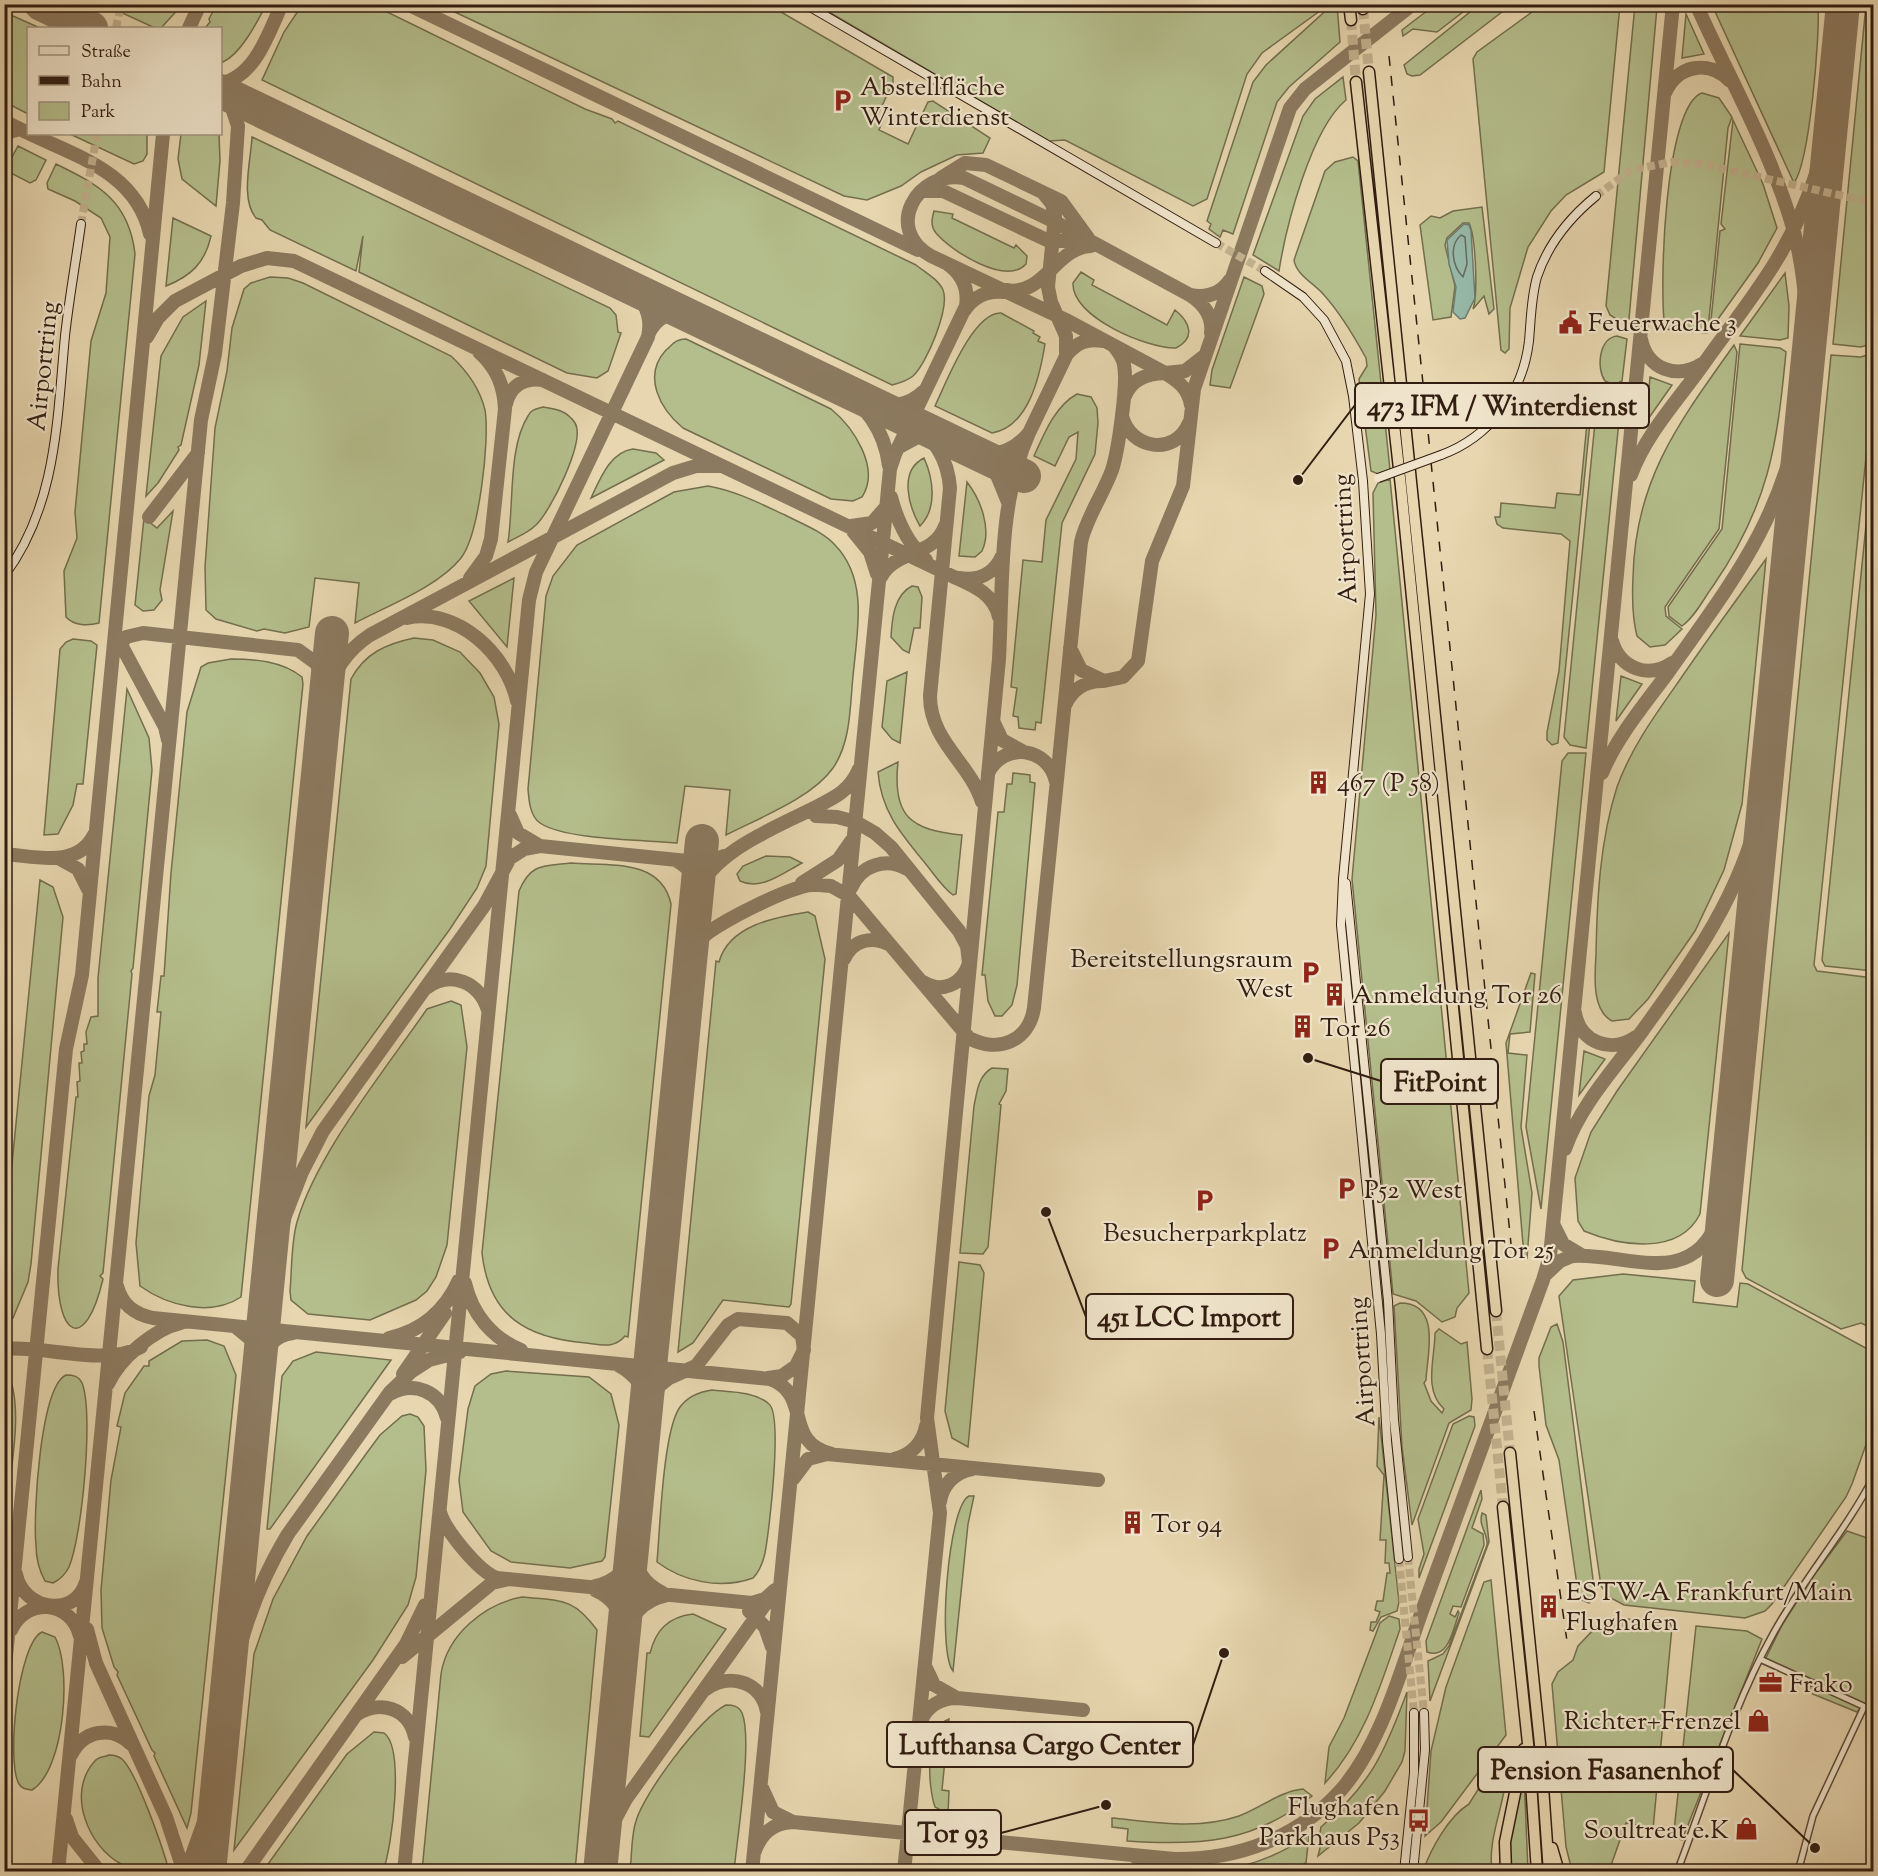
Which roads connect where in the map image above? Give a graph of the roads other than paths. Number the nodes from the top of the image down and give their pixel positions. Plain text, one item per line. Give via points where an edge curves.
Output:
1 (805, 4) edge
2 (1349, 4) edge
3 (1351, 20) tunnel mouth
4 (1369, 72) tunnel mouth
5 (1356, 82) tunnel mouth
6 (1596, 196) tunnel mouth
7 (81, 224) tunnel mouth
8 (1216, 243) tunnel mouth
9 (1265, 271) tunnel mouth
10 (1363, 482) junction
11 (4, 576) edge
12 (1347, 839) junction
13 (1496, 1311) tunnel mouth
14 (1486, 1349) tunnel mouth
15 (1510, 1454) tunnel mouth
16 (1874, 1476) edge
17 (1503, 1507) tunnel mouth
18 (1408, 1557) tunnel mouth
19 (1399, 1558) tunnel mouth
20 (1759, 1661) junction
21 (1864, 1707) junction
22 (1874, 1711) edge
23 (1414, 1713) tunnel mouth
24 (1424, 1713) tunnel mouth
25 (1526, 1721) junction
26 (1545, 1803) junction
27 (1679, 1871) edge
28 (1404, 1872) edge
29 (1413, 1872) edge
30 (1506, 1872) edge
31 (1537, 1872) edge
32 (1549, 1872) edge
33 (1559, 1872) edge
34 (1798, 1872) edge

1 - 8 street
2 - 3 highway
4 - 13 highway
5 - 14 highway via 1401,487
6 - 10 street, bridge via 1564,227 1545,258 1532,297 1527,354 1512,395 1488,426 1441,455
7 - 11 street, Airportring via 51,468 31,532
9 - 10 street, Airportring via 1313,307 1342,351 1353,396
10 - 12 street, Airportring via 1369,604
12 - 18 street, Airportring via 1348,905 1388,1301 1394,1420
12 - 19 street, Airportring via 1341,926
15 - 26 highway
16 - 20 street via 1795,1596
17 - 25 highway
20 - 21 street
20 - 27 street
21 - 22 street
21 - 34 street via 1813,1816
23 - 28 street via 1414,1773
24 - 29 street via 1425,1750
25 - 30 highway via 1520,1776 1504,1842
25 - 31 highway
26 - 32 highway
26 - 33 highway

